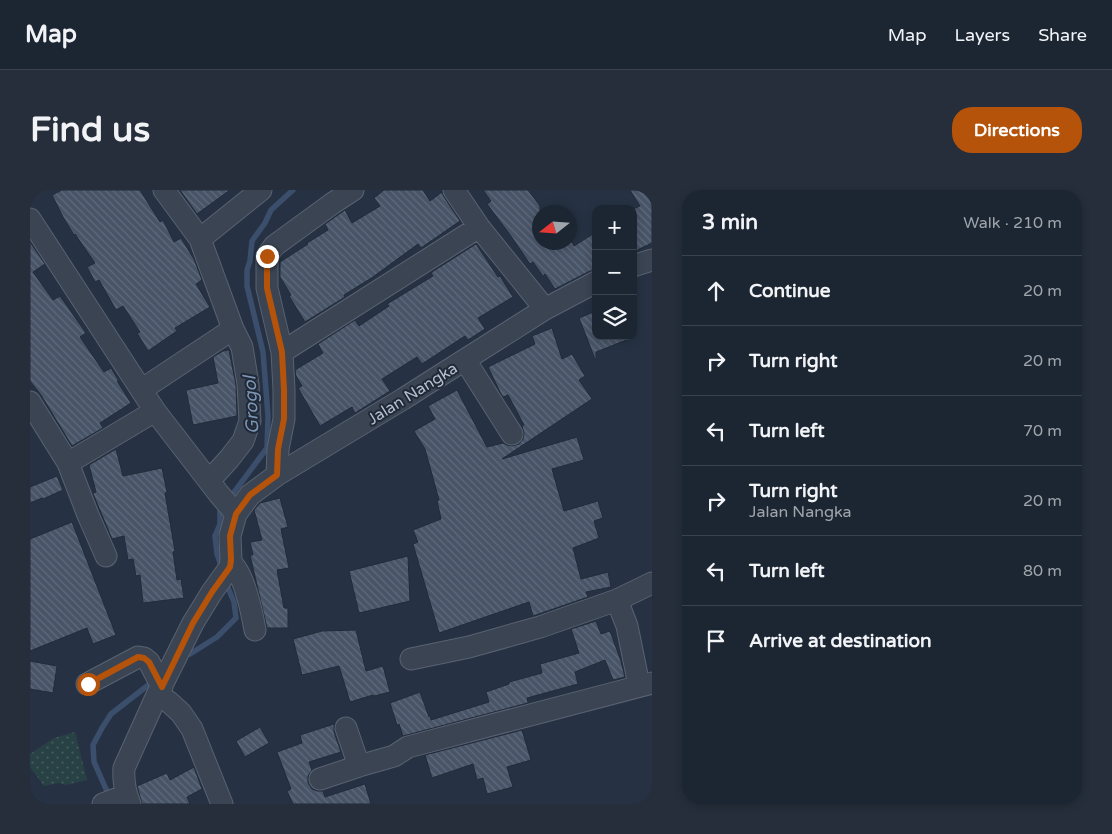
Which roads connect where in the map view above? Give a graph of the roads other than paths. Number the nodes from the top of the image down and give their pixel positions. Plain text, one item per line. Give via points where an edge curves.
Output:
1 (164, 190) edge
2 (261, 190) edge
3 (353, 190) edge
4 (454, 190) edge
5 (30, 219) edge
6 (479, 227) junction
7 (200, 239) junction
8 (652, 260) edge
9 (637, 265) edge
10 (592, 284) edge
11 (545, 309) junction
12 (232, 329) junction
13 (282, 352) junction
14 (466, 360) junction
15 (141, 390) junction
16 (30, 402) edge
17 (155, 411) junction
18 (512, 434) dead end
19 (68, 463) junction
20 (277, 475) junction
21 (224, 499) junction
22 (106, 556) dead end
23 (230, 565) junction
24 (652, 583) edge
25 (617, 600) junction
26 (255, 630) dead end
27 (411, 659) dead end
28 (88, 684) dead end
29 (643, 685) edge
30 (160, 691) junction
31 (346, 728) dead end
32 (358, 766) junction
33 (320, 779) dead end
34 (120, 800) edge
35 (222, 804) edge

1 - 7 street
2 - 7 street
3 - 13 street via 274,246 267,256 267,288
4 - 6 street
5 - 15 street
6 - 11 street
6 - 13 street
7 - 12 street
8 - 9 street
10 - 11 street, Jalan Nangka
11 - 14 street, Jalan Nangka
12 - 15 street
12 - 21 street via 242,348 250,421 243,441 229,459
13 - 20 street via 284,419
14 - 18 street
14 - 20 street, Jalan Nangka
15 - 17 street
16 - 19 street
17 - 19 street
17 - 21 street
19 - 22 street
20 - 21 street, Jalan Nangka via 250,495
21 - 23 street via 230,536
23 - 26 street via 235,566 242,580
23 - 30 street via 193,623
24 - 25 street
25 - 27 street via 540,627
25 - 29 street via 630,637 638,684
28 - 30 street via 138,657 149,662
29 - 32 street via 408,747 394,756
30 - 34 street via 124,768
30 - 35 street via 192,729
31 - 32 street
32 - 33 street

